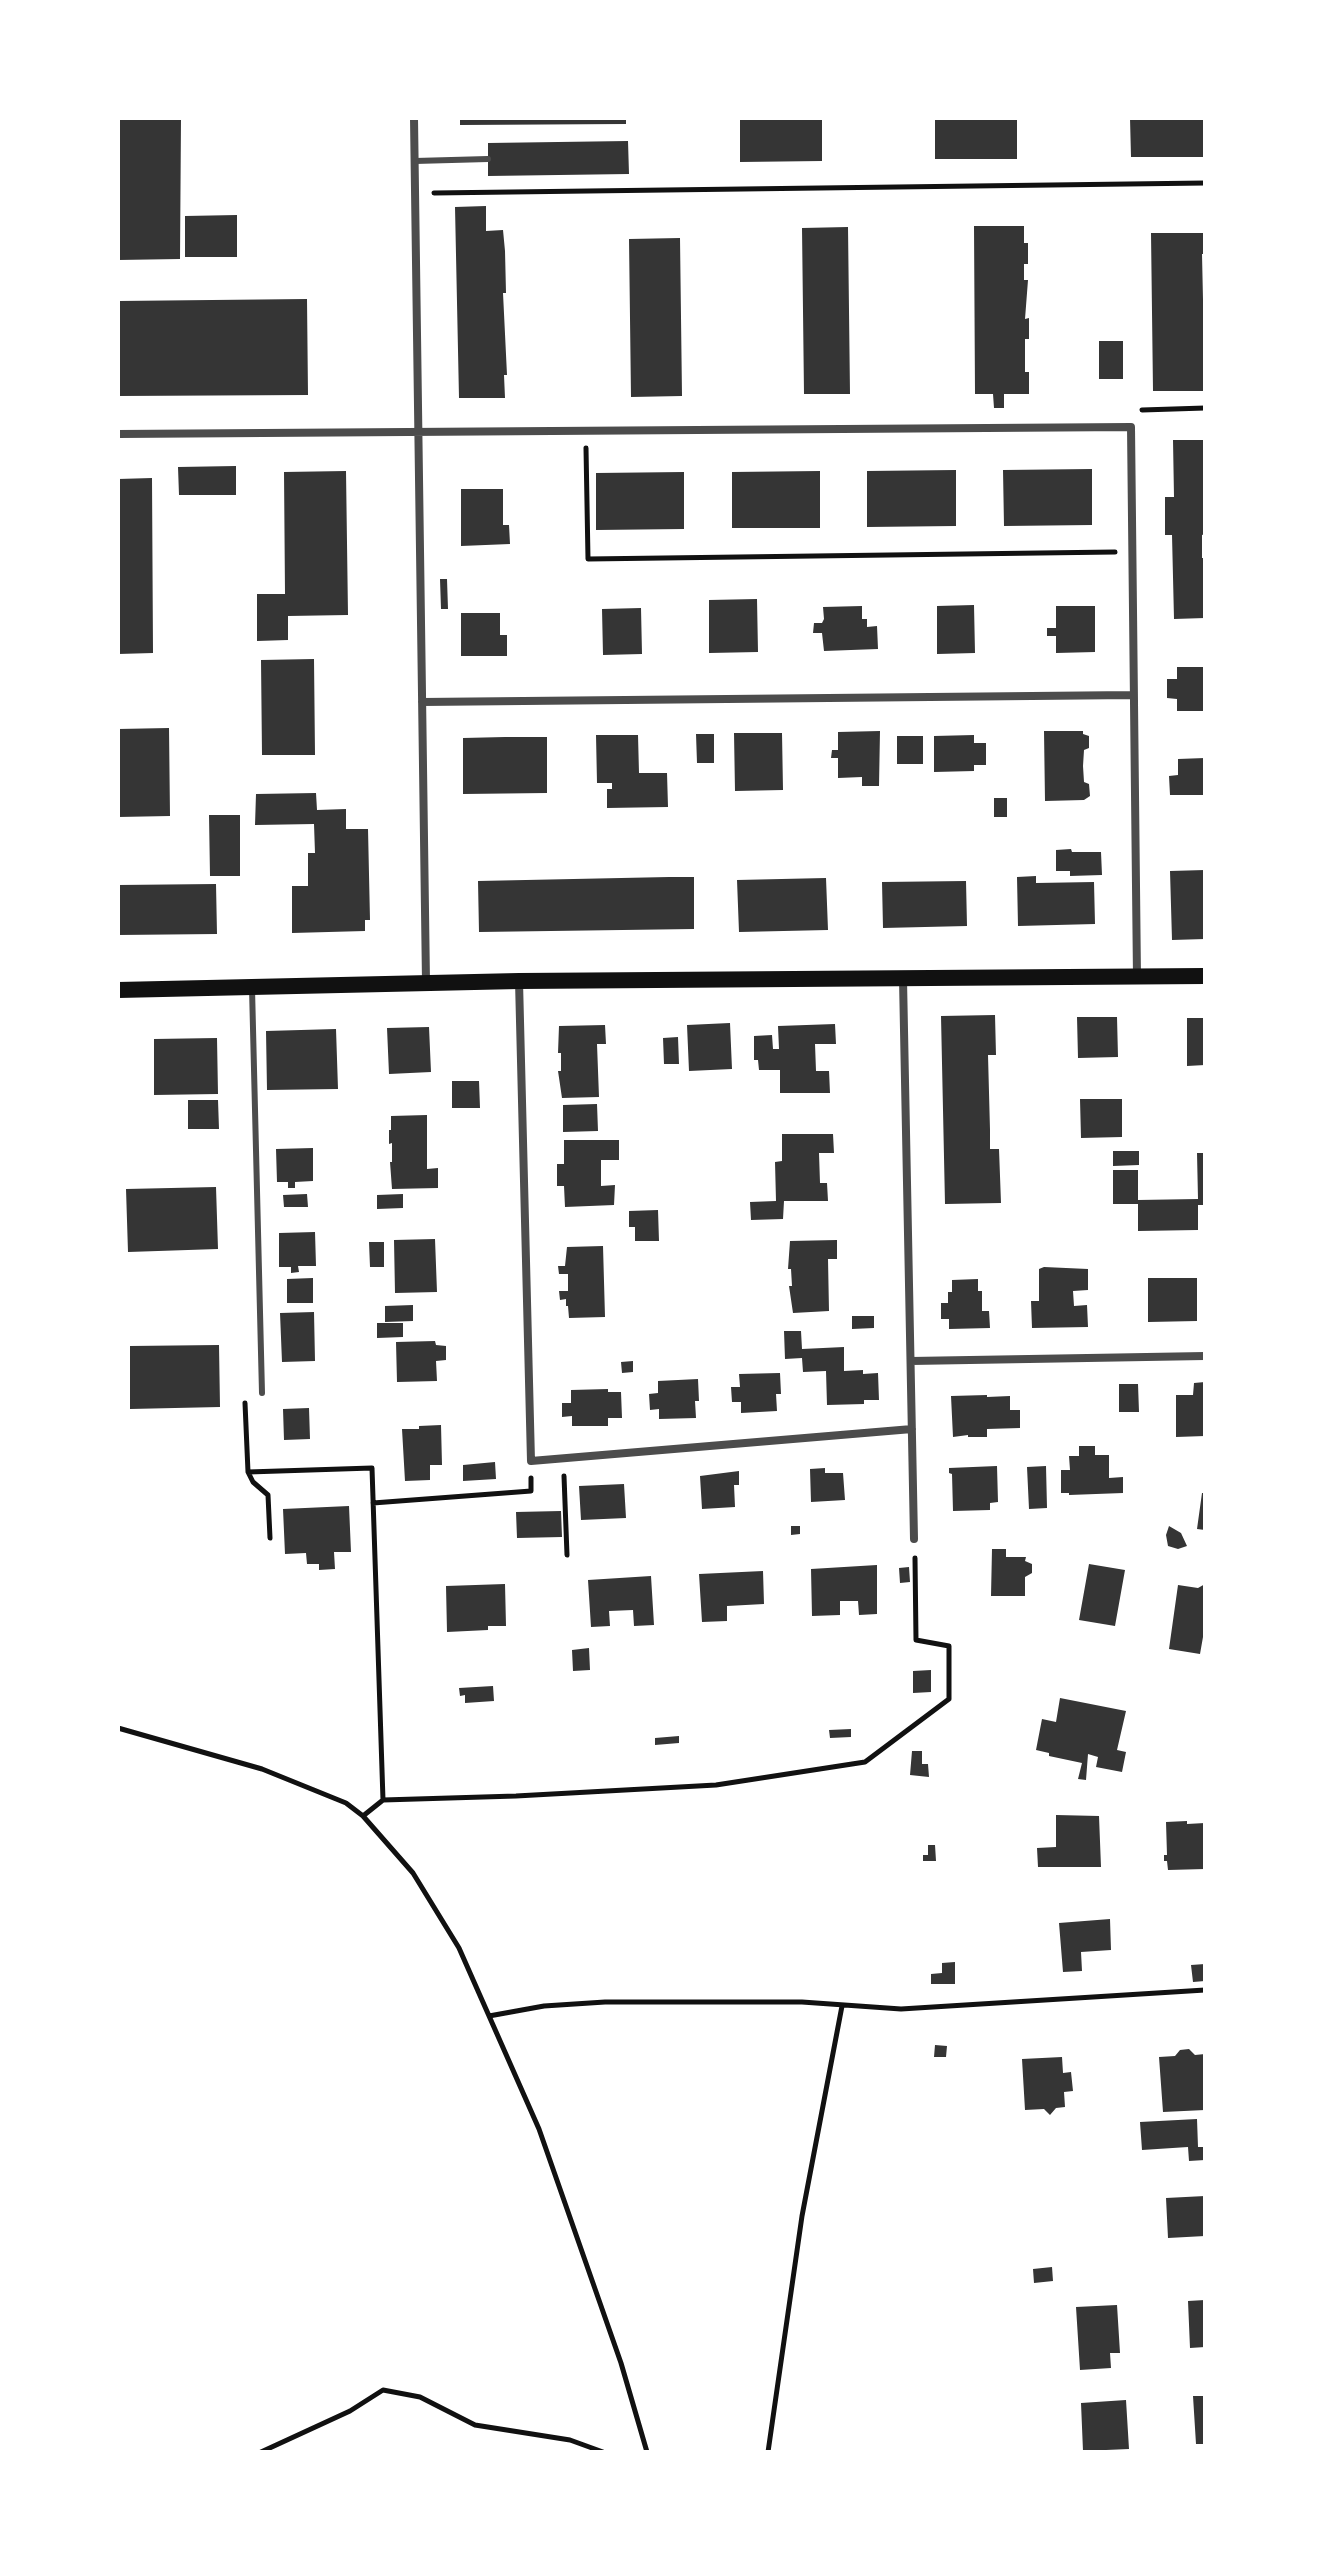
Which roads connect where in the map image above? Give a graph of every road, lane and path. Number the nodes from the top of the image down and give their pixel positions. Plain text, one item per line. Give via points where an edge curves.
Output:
1 (414, 118) edge
2 (488, 159) dead end
3 (415, 161) junction
4 (1205, 183) edge
5 (415, 193) junction
6 (1205, 408) edge
7 (1131, 427) junction
8 (419, 430) junction
9 (586, 430) junction
10 (118, 434) edge
11 (1132, 551) junction
12 (1133, 695) junction
13 (422, 702) junction
14 (1205, 976) edge
15 (903, 978) junction
16 (1137, 978) junction
17 (519, 981) junction
18 (426, 983) junction
19 (252, 985) junction
20 (118, 990) edge
21 (1205, 1356) edge
22 (911, 1361) junction
23 (262, 1393) dead end
24 (246, 1416) dead end
25 (912, 1429) junction
26 (531, 1461) junction
27 (248, 1472) junction
28 (564, 1482) dead end
29 (373, 1503) junction
30 (270, 1538) dead end
31 (914, 1539) joint
32 (567, 1555) dead end
33 (118, 1728) edge
34 (383, 1800) junction
35 (363, 1816) junction
36 (1205, 1990) edge
37 (842, 2006) junction
38 (489, 2016) junction
39 (261, 2452) edge
40 (603, 2452) edge
41 (647, 2452) edge
42 (768, 2452) edge

1 - 3 street
2 - 3 lane
3 - 5 street
4 - 5 path
5 - 8 street
6 - 7 path via 1131,410
7 - 9 street
7 - 11 street
8 - 9 street
8 - 10 street
8 - 13 street
9 - 11 path via 588,559
11 - 12 street
12 - 13 street
12 - 16 street
13 - 18 street
14 - 16 main road
15 - 16 main road
15 - 17 main road
15 - 22 street
17 - 18 main road
17 - 26 street
18 - 19 main road
19 - 20 main road
19 - 23 lane
21 - 22 street
22 - 25 street
24 - 27 path
25 - 26 street
25 - 31 street
26 - 29 path via 531,1491
27 - 29 path via 372,1468
27 - 30 path via 268,1495
28 - 32 path
29 - 34 path
31 - 34 path via 916,1640 949,1646 949,1699 865,1762 716,1785
33 - 35 path via 262,1769 346,1803
34 - 35 path
35 - 38 path via 413,1873 459,1948
36 - 37 path via 901,2009
37 - 38 path via 605,2002
37 - 42 path via 802,2216
38 - 41 path via 539,2129
39 - 40 path via 383,2390 420,2397 475,2425 570,2440

